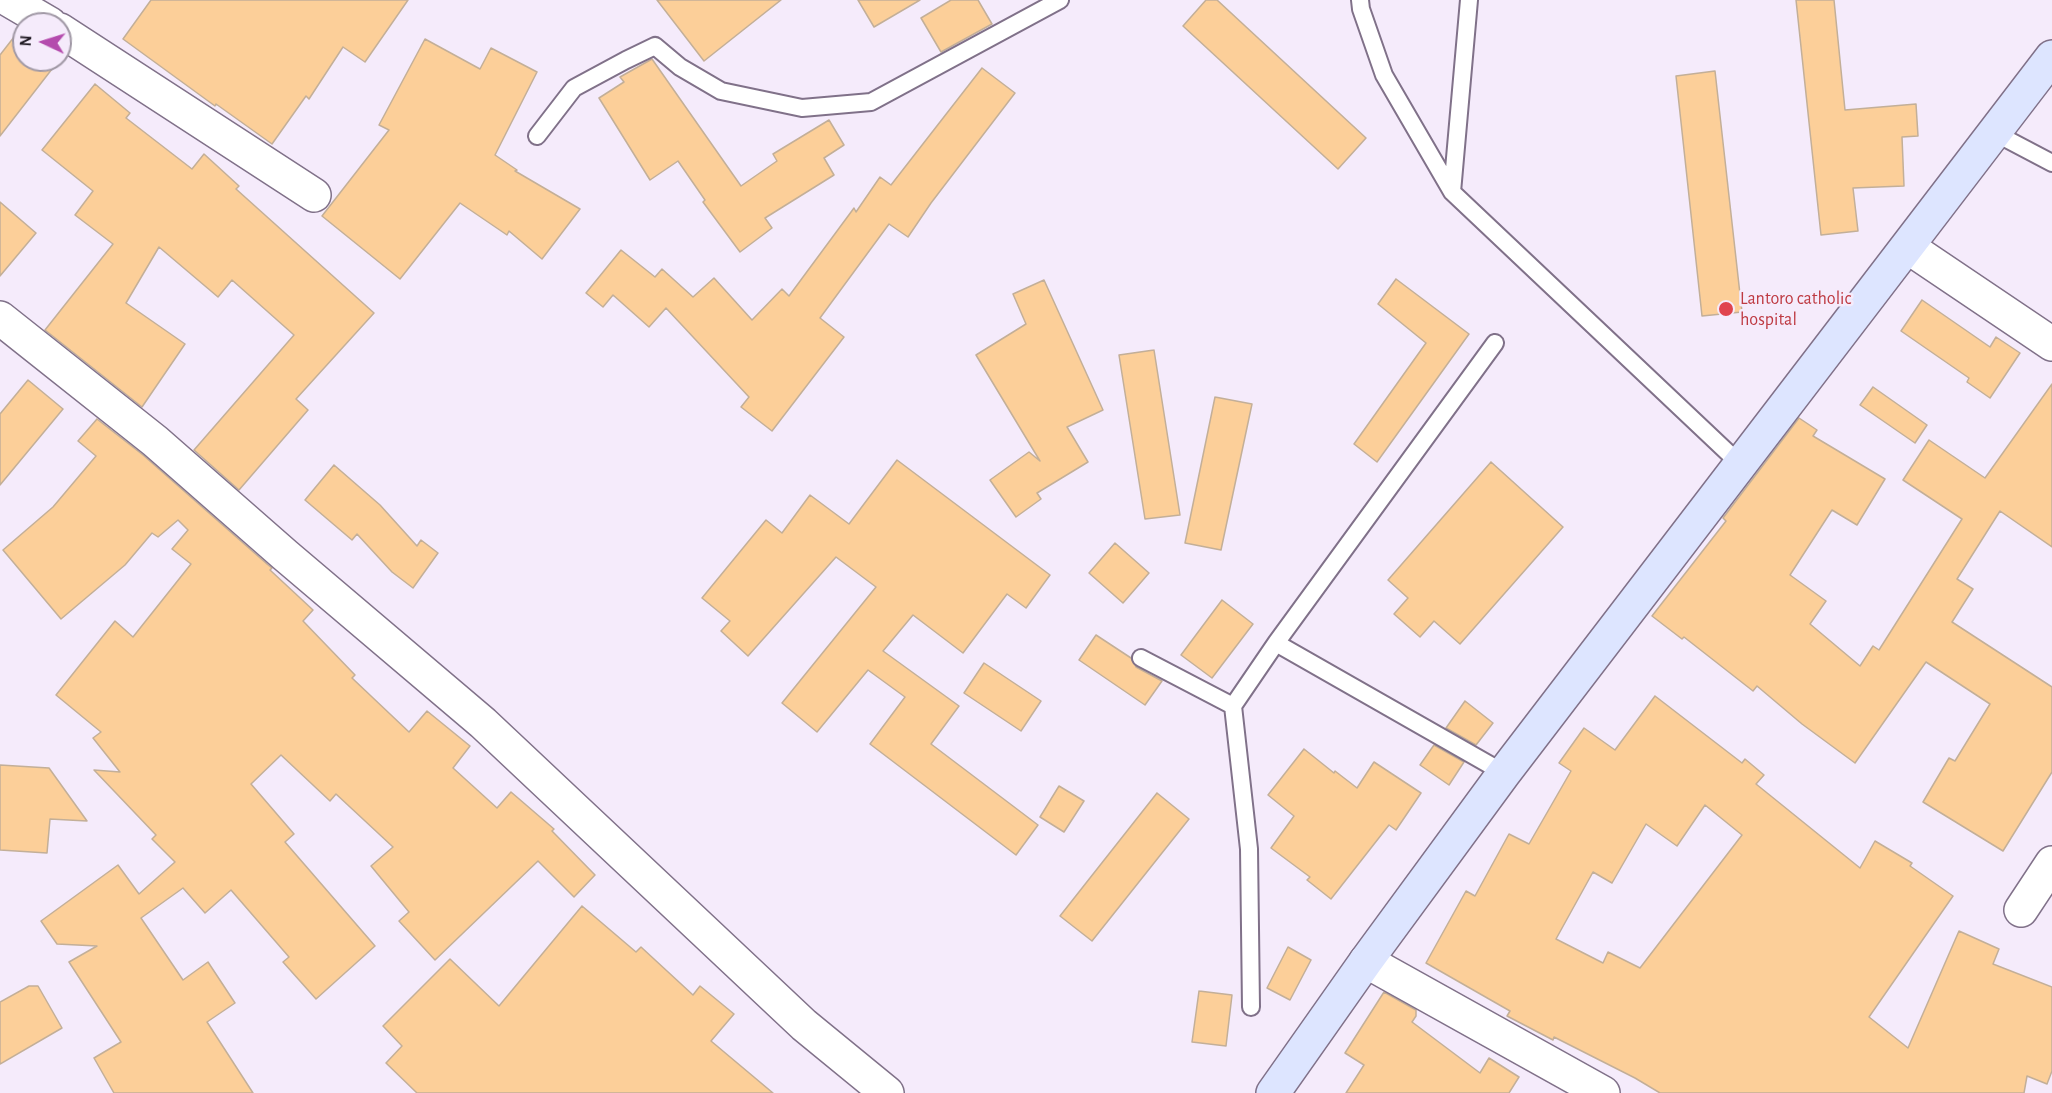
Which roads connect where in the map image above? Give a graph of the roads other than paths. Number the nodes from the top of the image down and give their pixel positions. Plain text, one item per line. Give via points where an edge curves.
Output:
1 (9, 0) edge
2 (1060, 0) edge
3 (1360, 0) edge
4 (1469, 0) edge
5 (30, 12) edge
6 (72, 38) edge
7 (2052, 57) edge
8 (1995, 133) junction
9 (537, 136) dead end
10 (2052, 163) edge
11 (1452, 192) junction
12 (314, 195) dead end
13 (1908, 247) junction
14 (0, 318) edge
15 (1495, 343) dead end
16 (2052, 344) edge
17 (1741, 465) junction
18 (1276, 643) junction
19 (1141, 658) dead end
20 (1233, 706) junction
21 (1504, 773) junction
22 (2052, 863) edge
23 (2021, 910) dead end
24 (1366, 961) junction
25 (1251, 1007) dead end
26 (887, 1093) edge
27 (1273, 1093) edge
28 (1603, 1093) edge

1 - 5 street
2 - 9 lane via 872,102 802,108 721,91 680,67 655,46 574,88
3 - 11 lane via 1384,75
4 - 11 lane
6 - 12 street
7 - 8 street
8 - 10 lane
8 - 13 street
11 - 17 lane
13 - 16 street
13 - 17 street
14 - 26 street via 155,441 483,723 804,1025
15 - 18 lane
17 - 21 street
18 - 20 lane
18 - 21 lane
19 - 20 lane
20 - 25 lane via 1249,849
21 - 24 street
22 - 23 street
24 - 27 street
24 - 28 street

